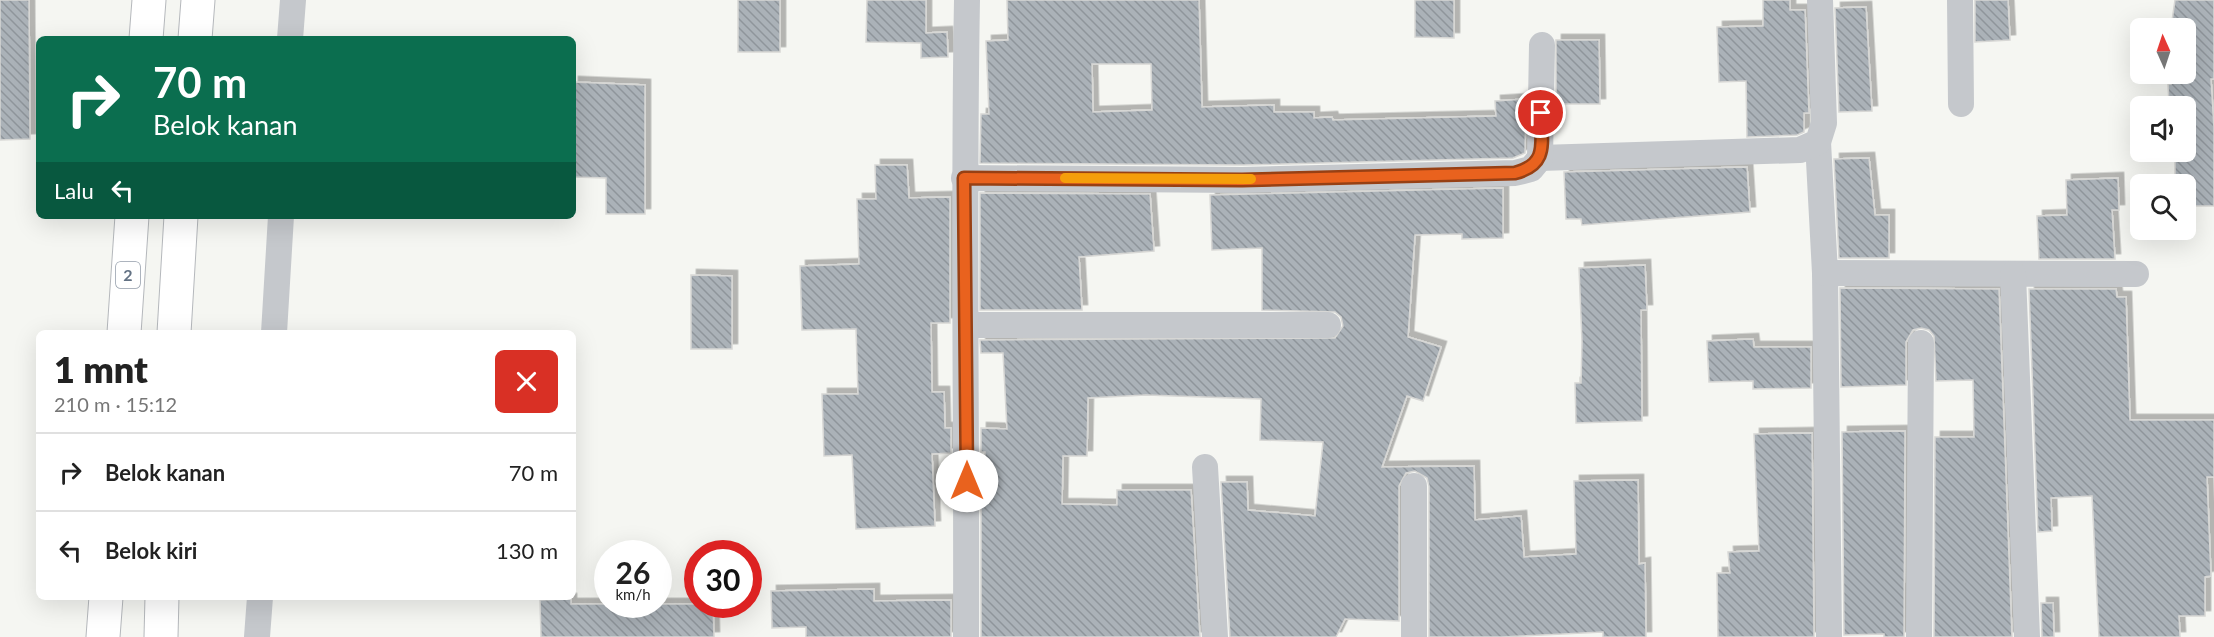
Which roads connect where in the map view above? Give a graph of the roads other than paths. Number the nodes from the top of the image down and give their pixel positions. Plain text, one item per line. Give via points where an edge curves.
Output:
1 (149, 0) edge
2 (198, 0) edge
3 (292, 0) edge
4 (966, 0) edge
5 (1820, 0) edge
6 (1960, 0) edge
7 (146, 36) edge
8 (195, 36) edge
9 (290, 36) edge
10 (1542, 45) dead end
11 (1961, 104) dead end
12 (1818, 142) junction
13 (1540, 158) junction
14 (964, 178) junction
15 (132, 219) edge
16 (181, 219) edge
17 (281, 219) edge
18 (1826, 273) junction
19 (2013, 274) junction
20 (2136, 274) dead end
21 (967, 325) junction
22 (1328, 325) dead end
23 (124, 330) edge
24 (174, 330) edge
25 (274, 330) edge
26 (1921, 343) dead end
27 (1205, 467) dead end
28 (1414, 486) dead end
29 (106, 600) edge
30 (162, 600) edge
31 (260, 600) edge
32 (161, 633) edge
33 (104, 634) edge
34 (257, 637) edge
35 (966, 637) edge
36 (1215, 637) edge
37 (1414, 637) edge
38 (1829, 637) edge
39 (1919, 637) edge
40 (2027, 637) edge

1 - 7 highway
2 - 8 highway
3 - 9 street
4 - 14 street
5 - 12 street via 1824,123
6 - 11 street
10 - 13 street
12 - 13 street via 1800,150
12 - 18 street
13 - 14 street via 1531,169 1515,173 1242,180
14 - 21 street
15 - 23 highway, 2
16 - 24 highway
17 - 25 street
18 - 19 street
18 - 38 street
19 - 20 street
19 - 40 street
21 - 22 street
21 - 35 street
26 - 39 street
27 - 36 street
28 - 37 street
29 - 33 highway
30 - 32 highway
31 - 34 street

